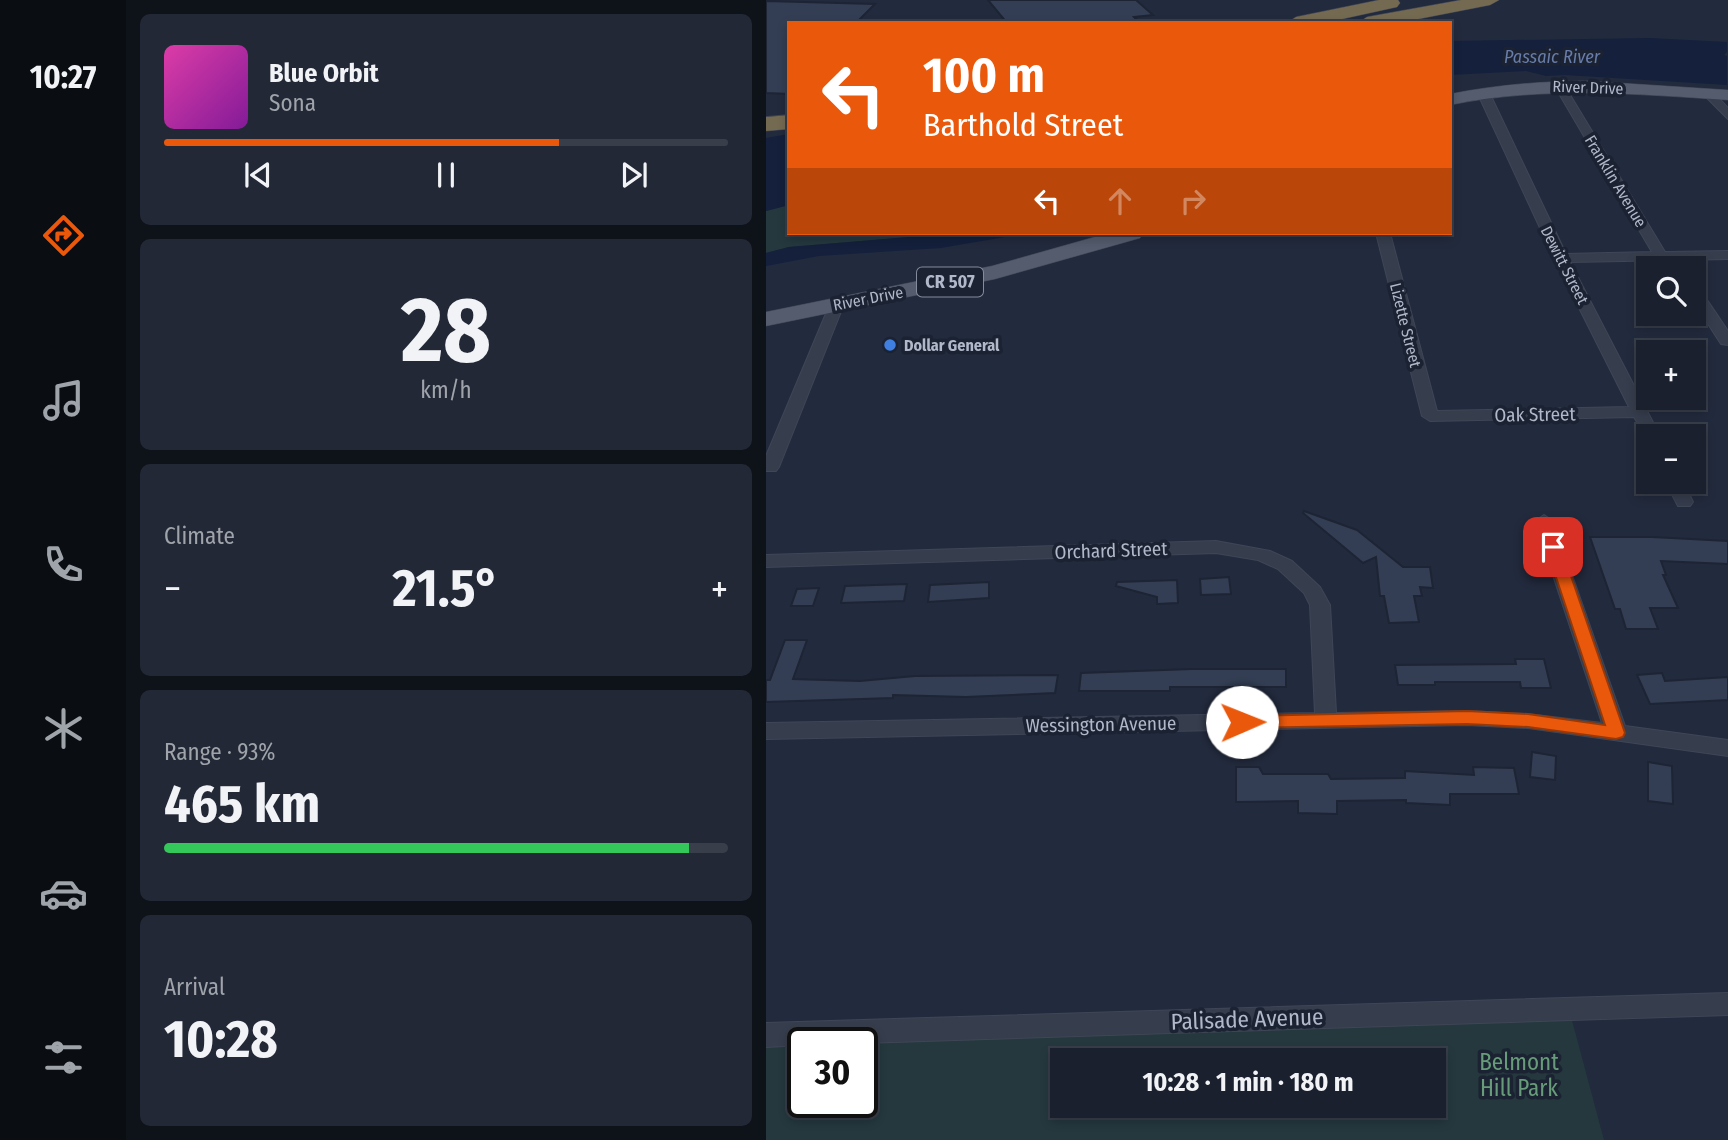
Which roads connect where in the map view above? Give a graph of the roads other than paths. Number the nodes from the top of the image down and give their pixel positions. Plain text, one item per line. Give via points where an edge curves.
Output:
1 (1371, 0) edge
2 (1405, 0) edge
3 (1437, 0) edge
4 (1490, 0) edge
5 (1282, 21) edge
6 (1305, 21) edge
7 (1338, 21) edge
8 (1378, 21) edge
9 (1559, 85) junction
10 (1483, 92) junction
11 (1718, 95) edge
12 (1452, 100) edge
13 (787, 114) edge
14 (1727, 116) edge
15 (766, 117) edge
16 (787, 122) edge
17 (766, 124) edge
18 (1125, 235) edge
19 (1384, 235) edge
20 (1727, 255) edge
21 (1667, 256) edge
22 (1706, 257) edge
23 (1561, 258) junction
24 (1636, 259) edge
25 (837, 304) junction
26 (1706, 310) edge
27 (766, 319) edge
28 (1726, 341) edge
29 (1641, 412) junction
30 (1430, 416) joint
31 (1646, 424) edge
32 (770, 467) dead end
33 (1680, 494) edge
34 (1684, 502) dead end
35 (1544, 520) dead end
36 (766, 561) edge
37 (1325, 720) junction
38 (766, 731) edge
39 (1616, 733) junction
40 (1727, 748) edge
41 (1727, 1004) edge
42 (766, 1035) edge

1 - 5 highway
2 - 6 highway
3 - 7 highway
4 - 8 highway
9 - 10 main road, River Drive
9 - 11 main road, River Drive
9 - 21 street, Franklin Avenue
10 - 12 main road, River Drive
10 - 23 street, Dewitt Street
11 - 14 street
13 - 15 highway
16 - 17 highway
18 - 25 main road, River Drive / CR 507 via 995,272
19 - 30 street, Lizette Street
20 - 22 street
23 - 24 street
23 - 29 street, Dewitt Street
25 - 27 main road, River Drive / CR 507
25 - 32 street
26 - 28 street
29 - 30 street, Oak Street
29 - 31 street, Dewitt Street
33 - 34 street
35 - 39 street
36 - 37 street, Orchard Street via 1216,547 1263,555 1302,578 1320,606
37 - 38 street, Wessington Avenue
37 - 39 street, Wessington Avenue via 1467,718
39 - 40 street, Wessington Avenue
41 - 42 street, Palisade Avenue

